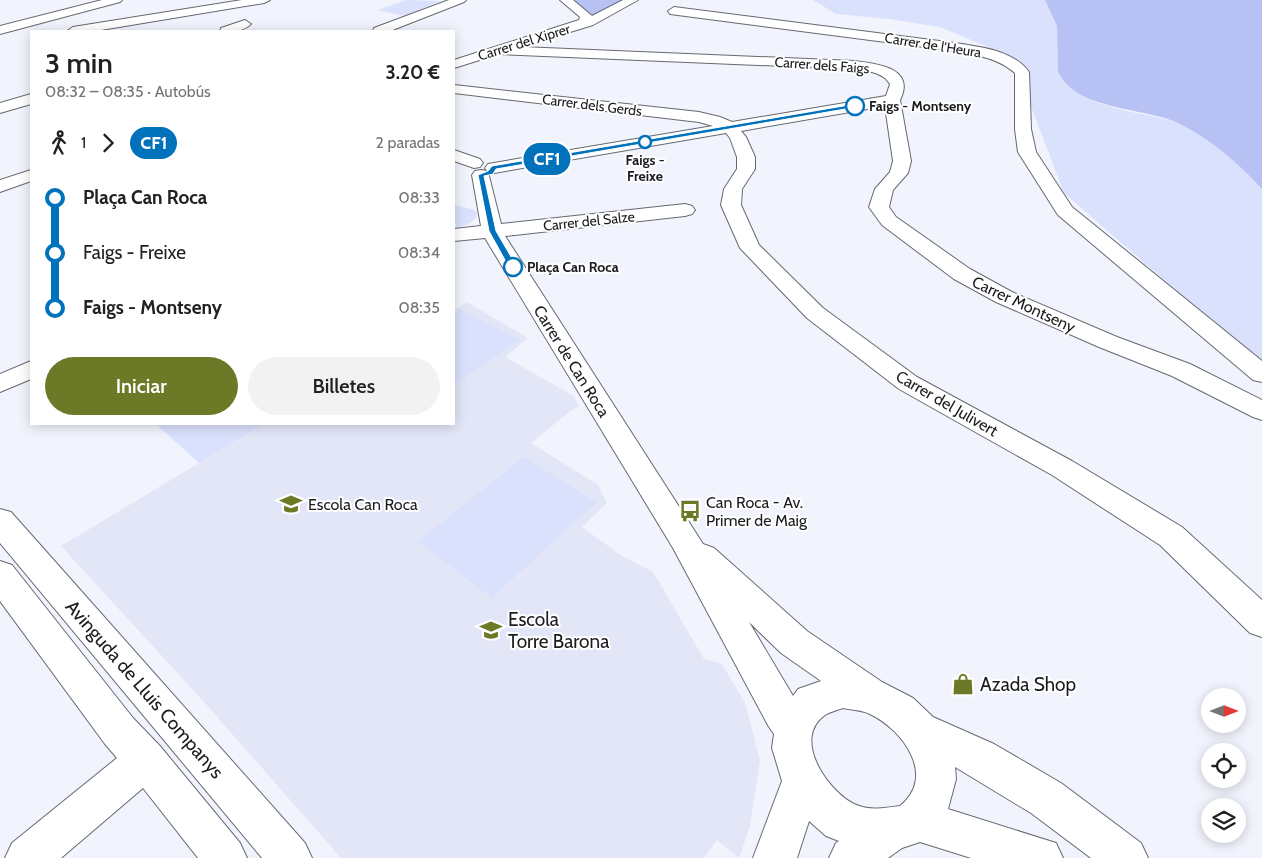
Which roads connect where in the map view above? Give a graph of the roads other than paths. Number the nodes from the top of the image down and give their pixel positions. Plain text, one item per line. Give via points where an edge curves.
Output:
1 (264, 0) edge
2 (460, 0) edge
3 (566, 0) edge
4 (632, 0) edge
5 (108, 1) edge
6 (674, 10) edge
7 (776, 13) dead end
8 (591, 21) junction
9 (246, 24) dead end
10 (790, 25) junction
11 (0, 30) edge
12 (80, 30) edge
13 (229, 30) edge
14 (382, 30) edge
15 (498, 50) junction
16 (455, 64) edge
17 (455, 89) edge
18 (30, 99) edge
19 (892, 100) junction
20 (0, 108) edge
21 (729, 127) junction
22 (470, 167) edge
23 (30, 176) edge
24 (4, 181) edge
25 (685, 210) dead end
26 (492, 231) junction
27 (455, 235) edge
28 (30, 369) edge
29 (1262, 374) edge
30 (0, 384) edge
31 (1262, 411) edge
32 (0, 521) edge
33 (684, 539) junction
34 (3, 584) edge
35 (1262, 622) edge
36 (869, 694) junction
37 (794, 728) junction
38 (920, 731) junction
39 (146, 760) junction
40 (801, 783) junction
41 (903, 826) junction
42 (27, 858) edge
43 (225, 858) edge
44 (290, 858) edge
45 (775, 858) edge
46 (851, 858) edge
47 (1040, 858) edge
48 (1126, 858) edge

1 - 12 street
2 - 14 street
3 - 8 street via 586,16 585,20
4 - 8 street, Carrer del Xiprer
5 - 11 street
6 - 10 street, Carrer de l'Heura
7 - 10 street
8 - 15 street, Carrer del Xiprer
9 - 13 street
10 - 29 street, Carrer de l'Heura via 977,50 1016,65 1022,72 1028,152 1065,211
15 - 16 street, Carrer del Xiprer
15 - 19 street, Carrer dels Faigs via 689,52 874,68 893,76 899,84
17 - 21 street, Carrer dels Gerds via 699,117
18 - 20 street
19 - 21 street
19 - 31 street, Carrer Montseny via 902,160 899,173 884,188 879,207 889,221 962,274 1004,297 1181,370
21 - 22 street
21 - 35 street, Carrer del Julivert via 738,137 746,157 746,170 733,189 731,206 750,248 815,313 908,383 1062,468 1171,536
22 - 26 street, Carrer de Can Roca
23 - 24 street
25 - 26 street, Carrer del Salze
26 - 27 street, Carrer del Salze
26 - 33 street, Carrer de Can Roca
28 - 30 street
32 - 44 street, Avinguda de Lluis Companys
33 - 36 street, Carrer de Can Roca via 794,642
33 - 37 street, Carrer de Can Roca via 782,714
34 - 39 street via 119,731
36 - 37 street via 843,691 826,694 806,707
36 - 38 street via 898,708
37 - 40 street via 792,754
38 - 41 street via 932,754 934,790 930,802
38 - 48 street via 980,758 1046,798
39 - 42 street
39 - 43 street
40 - 41 street via 821,809 839,822 858,830
40 - 45 street
41 - 46 street
41 - 47 street

